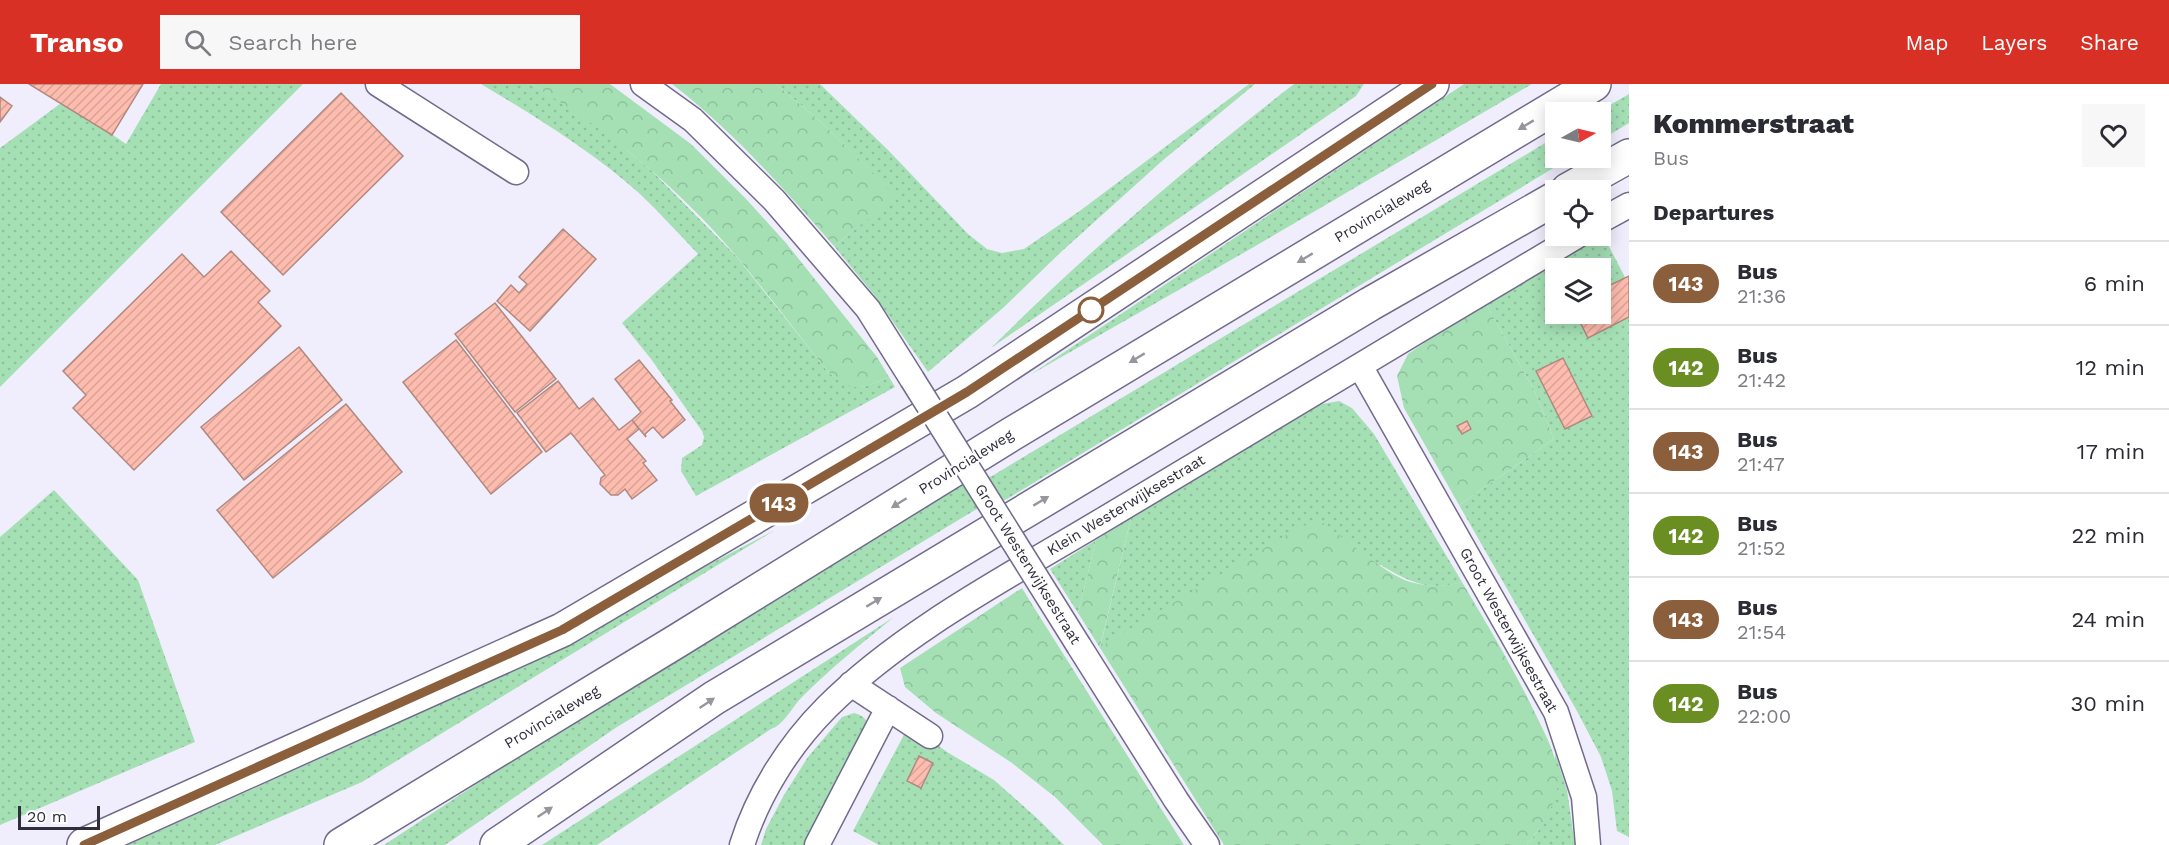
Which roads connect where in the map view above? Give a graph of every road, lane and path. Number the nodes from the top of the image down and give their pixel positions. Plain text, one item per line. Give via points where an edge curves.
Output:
1 (378, 84) edge
2 (643, 84) edge
3 (1432, 84) edge
4 (1594, 84) edge
5 (1629, 156) edge
6 (516, 172) dead end
7 (1586, 180) edge
8 (1545, 204) edge
9 (1629, 205) edge
10 (1611, 215) edge
11 (1560, 246) edge
12 (1360, 366) junction
13 (851, 684) junction
14 (888, 708) junction
15 (930, 736) dead end
16 (84, 845) edge
17 (341, 845) edge
18 (497, 845) edge
19 (742, 845) edge
20 (817, 845) edge
21 (1207, 845) edge
22 (1588, 845) edge

1 - 6 street
2 - 21 street, Groot Westerwijksestraat, bridge via 693,120 774,200 868,309
3 - 16 main road via 967,392 562,630
4 -> 17 main road, Provincialeweg via 1010,435
5 - 7 main road
18 -> 8 main road via 714,698 1370,304
9 - 10 street
11 - 12 street, Klein Westerwijksestraat
12 - 13 street, Klein Westerwijksestraat via 983,592 906,641
12 - 22 street, Groot Westerwijksestraat via 1556,712 1584,797
13 - 14 street
13 - 19 street, Klein Westerwijksestraat via 797,741 775,773
14 - 15 street
14 - 20 street

